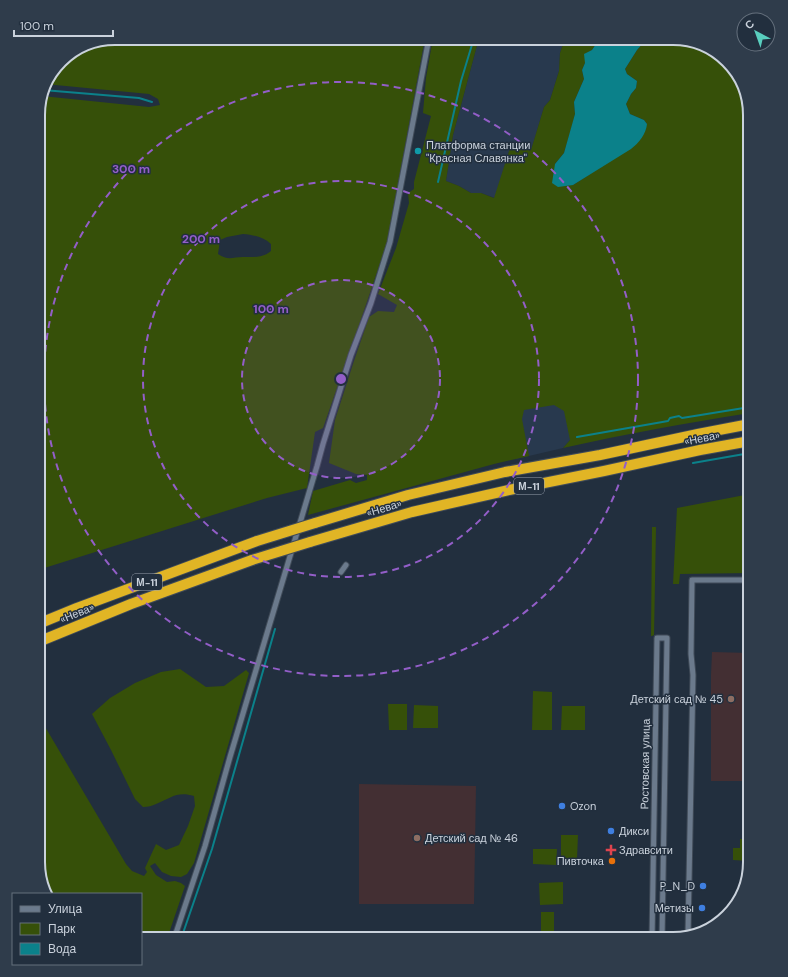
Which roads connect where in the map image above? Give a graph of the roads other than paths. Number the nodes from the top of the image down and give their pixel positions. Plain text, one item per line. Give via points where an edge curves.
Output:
1 (429, 45) edge
2 (743, 425) edge
3 (743, 442) edge
4 (346, 565) dead end
5 (341, 572) dead end
6 (743, 580) edge
7 (45, 621) edge
8 (45, 639) edge
9 (688, 930) edge
10 (176, 932) edge
11 (652, 932) edge
12 (662, 932) edge

1 - 10 street via 390,242 323,444 205,846
2 - 7 highway, «Нева» / М-11, bridge via 505,472 408,495 257,541
3 - 8 highway, «Нева» / М-11, bridge via 412,512 252,560
4 - 5 street
6 - 9 street via 692,580 693,675
11 - 12 street, Ростовская улица via 657,638 667,638

